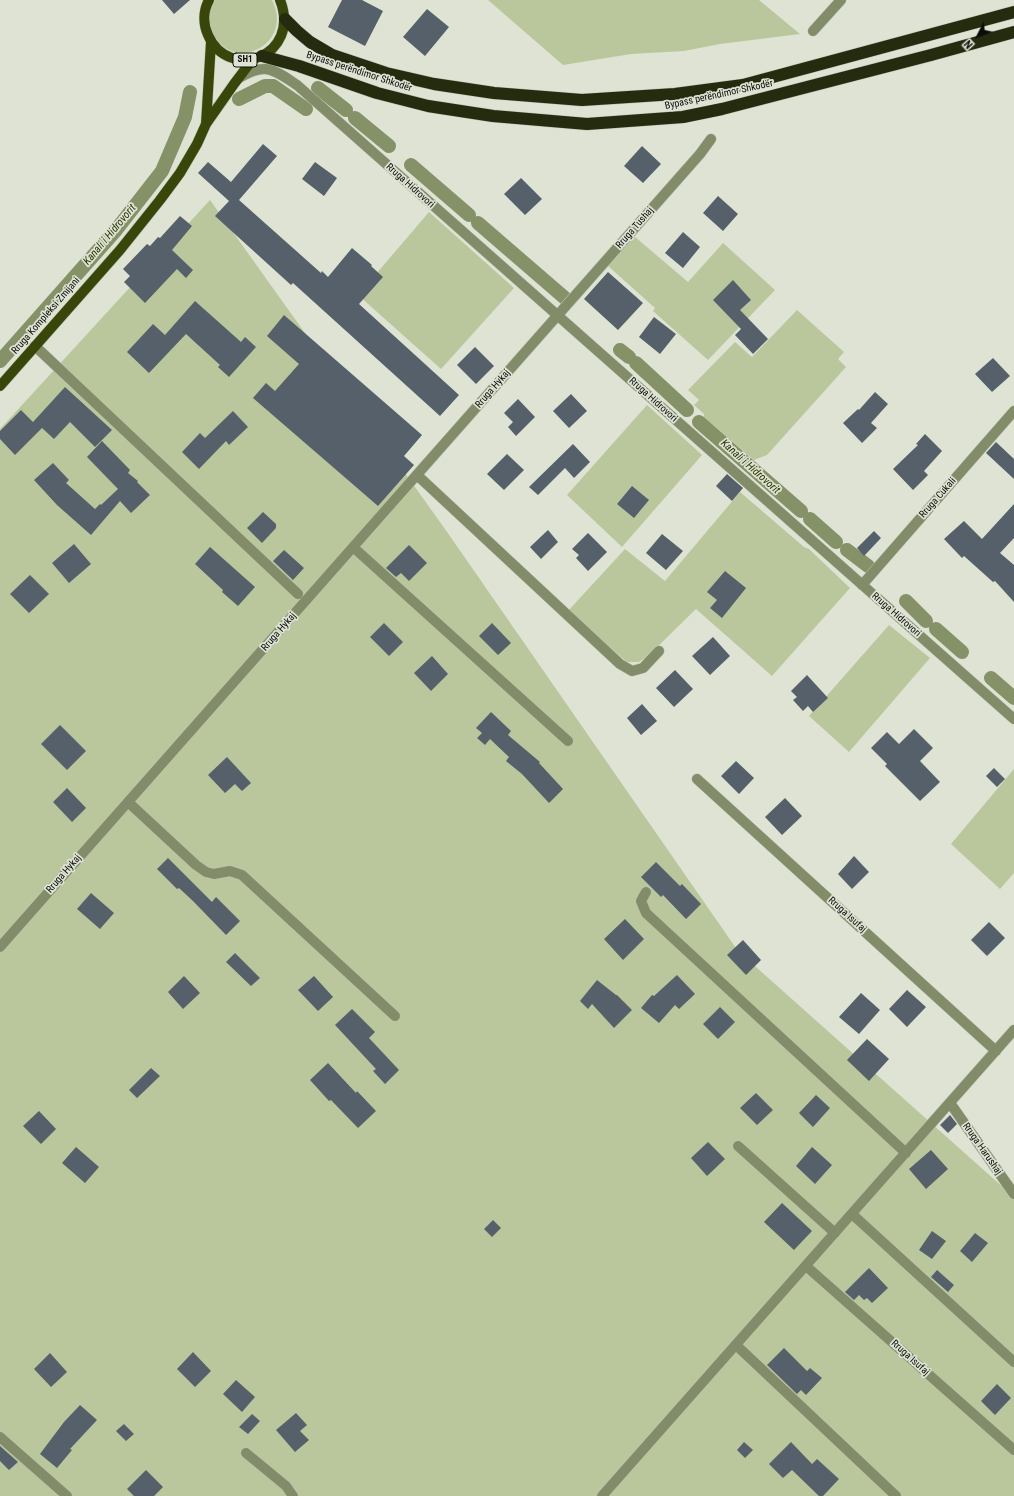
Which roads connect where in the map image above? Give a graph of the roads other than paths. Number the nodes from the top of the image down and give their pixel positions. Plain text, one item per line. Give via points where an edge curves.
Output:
1 (209, 0) edge
2 (280, 0) edge
3 (289, 0) edge
4 (841, 0) edge
5 (1014, 12) edge
6 (285, 15) junction
7 (813, 31) dead end
8 (1014, 32) edge
9 (211, 42) junction
10 (258, 58) junction
11 (238, 78) junction
12 (292, 81) junction
13 (206, 124) junction
14 (711, 139) dead end
15 (558, 316) junction
16 (35, 346) junction
17 (0, 386) edge
18 (1014, 411) edge
19 (417, 475) junction
20 (353, 547) junction
21 (862, 585) junction
22 (298, 594) dead end
23 (659, 651) dead end
24 (1014, 719) edge
25 (568, 740) dead end
26 (697, 778) dead end
27 (128, 802) junction
28 (646, 892) dead end
29 (0, 948) edge
30 (395, 1016) dead end
31 (1014, 1030) edge
32 (996, 1051) junction
33 (950, 1103) junction
34 (738, 1146) dead end
35 (906, 1152) junction
36 (1014, 1194) edge
37 (852, 1214) junction
38 (835, 1233) junction
39 (806, 1266) junction
40 (736, 1345) junction
41 (1014, 1362) edge
42 (0, 1437) edge
43 (1014, 1450) edge
44 (246, 1453) dead end
45 (67, 1496) edge
46 (293, 1496) edge
47 (602, 1496) edge
48 (896, 1496) edge

1 - 9 main road, SH1 via 204,16 205,30
2 - 6 main road
3 - 6 main road, SH1
4 - 7 street
5 - 6 highway, Bypass perëndimor Shkodër via 743,85 675,94 582,100 494,93 434,84 386,73 332,54 310,42 297,31
6 - 10 main road, SH1 via 284,31 279,42 268,53
8 - 10 highway, Bypass perëndimor Shkodër via 722,109 671,119 587,124 493,116 428,106 377,93 299,66
9 - 10 main road, SH1 via 229,57 241,60
9 - 13 main road, Rruga Kompleksi Zmijani / SH1
10 - 11 main road, Rruga Kompleksi Zmijani / SH1
10 - 12 street, Rruga Hidrovori via 281,70
11 - 12 street, Rruga Hidrovori via 257,68 276,72
11 - 13 main road, Rruga Kompleksi Zmijani / SH1
12 - 15 street, Rruga Hidrovori
13 - 16 main road, Rruga Kompleksi Zmijani / SH1 via 180,173 160,200 120,250
14 - 15 street, Rruga Tushaj
15 - 19 street, Rruga Hykaj
15 - 21 street, Rruga Hidrovori
16 - 17 main road, Rruga Kompleksi Zmijani / SH1
16 - 22 street
18 - 21 street, Rruga Cukali
19 - 20 street, Rruga Hykaj
19 - 23 street via 620,664 632,671 643,668
20 - 25 street
20 - 27 street, Rruga Hykaj
21 - 24 street, Rruga Hidrovori
26 - 32 street, Rruga Isufaj
27 - 29 street, Rruga Hykaj
27 - 30 street via 206,872 214,874 230,871 242,875
28 - 35 street via 640,901 646,913
31 - 32 street
32 - 33 street
33 - 35 street
33 - 36 street, Rruga Harushaj
34 - 38 street
35 - 37 street
37 - 38 street
37 - 41 street
38 - 39 street
39 - 40 street
39 - 43 street, Rruga Isufaj
40 - 47 street
40 - 48 street
42 - 45 street
44 - 46 street via 286,1486

